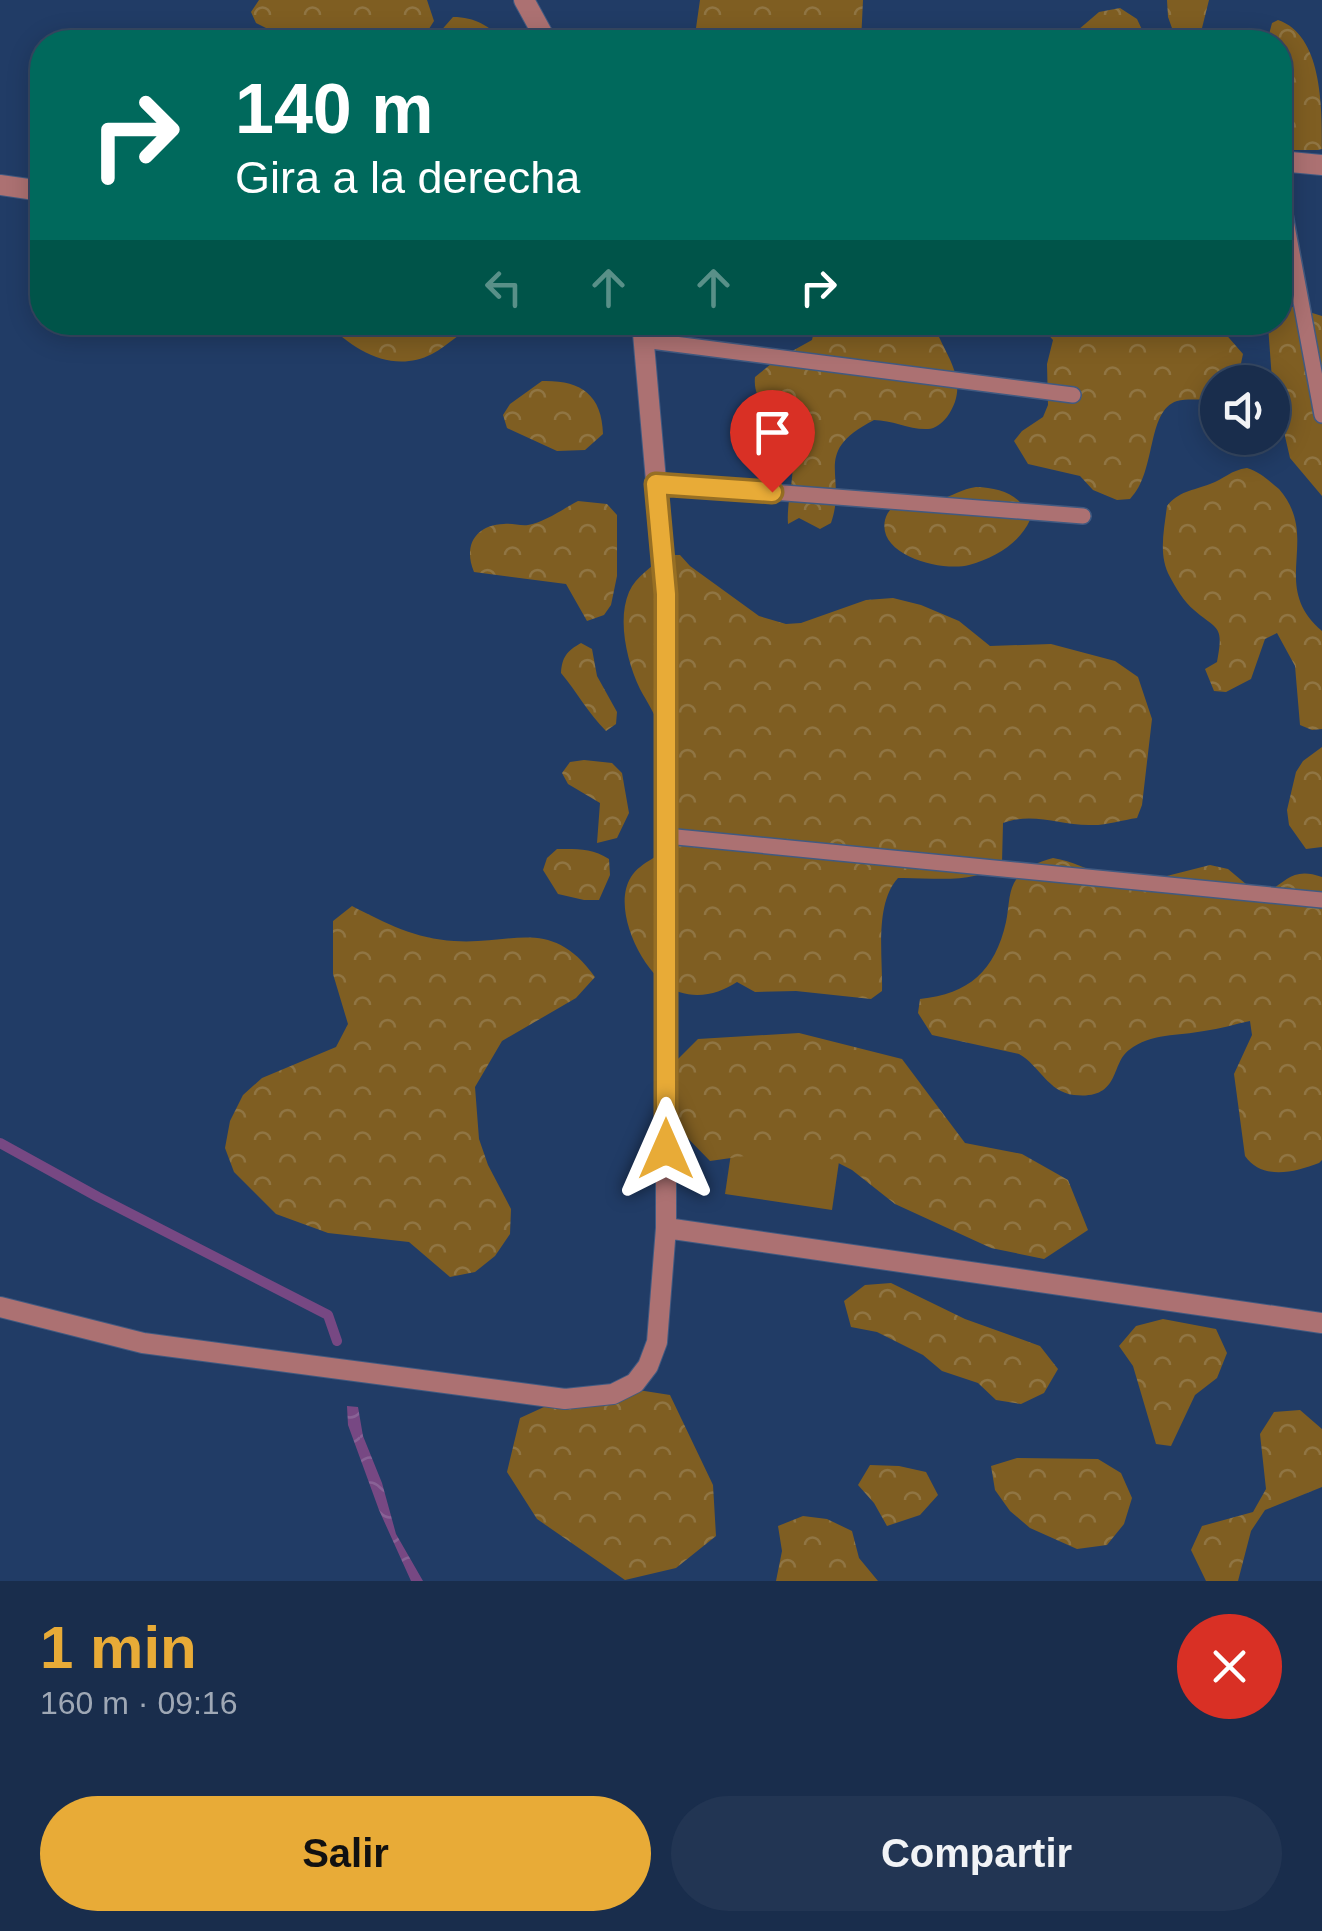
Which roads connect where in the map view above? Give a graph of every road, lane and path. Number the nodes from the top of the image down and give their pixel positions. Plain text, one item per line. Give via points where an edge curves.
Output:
1 (524, 0) edge
2 (540, 30) edge
3 (1292, 162) edge
4 (1322, 166) edge
5 (0, 185) edge
6 (30, 189) edge
7 (1292, 253) edge
8 (642, 335) edge
9 (669, 335) edge
10 (1073, 395) dead end
11 (1322, 415) edge
12 (656, 484) junction
13 (1084, 516) dead end
14 (666, 836) junction
15 (1322, 900) edge
16 (666, 1228) junction
17 (0, 1307) edge
18 (1322, 1322) edge

1 - 2 street
3 - 4 street
5 - 6 street
7 - 11 lane
8 - 12 street
9 - 10 lane
12 - 13 lane
12 - 14 street via 666,594
14 - 15 lane
14 - 16 street
16 - 17 street via 657,1342 634,1383 612,1394 566,1399 162,1346
16 - 18 street

